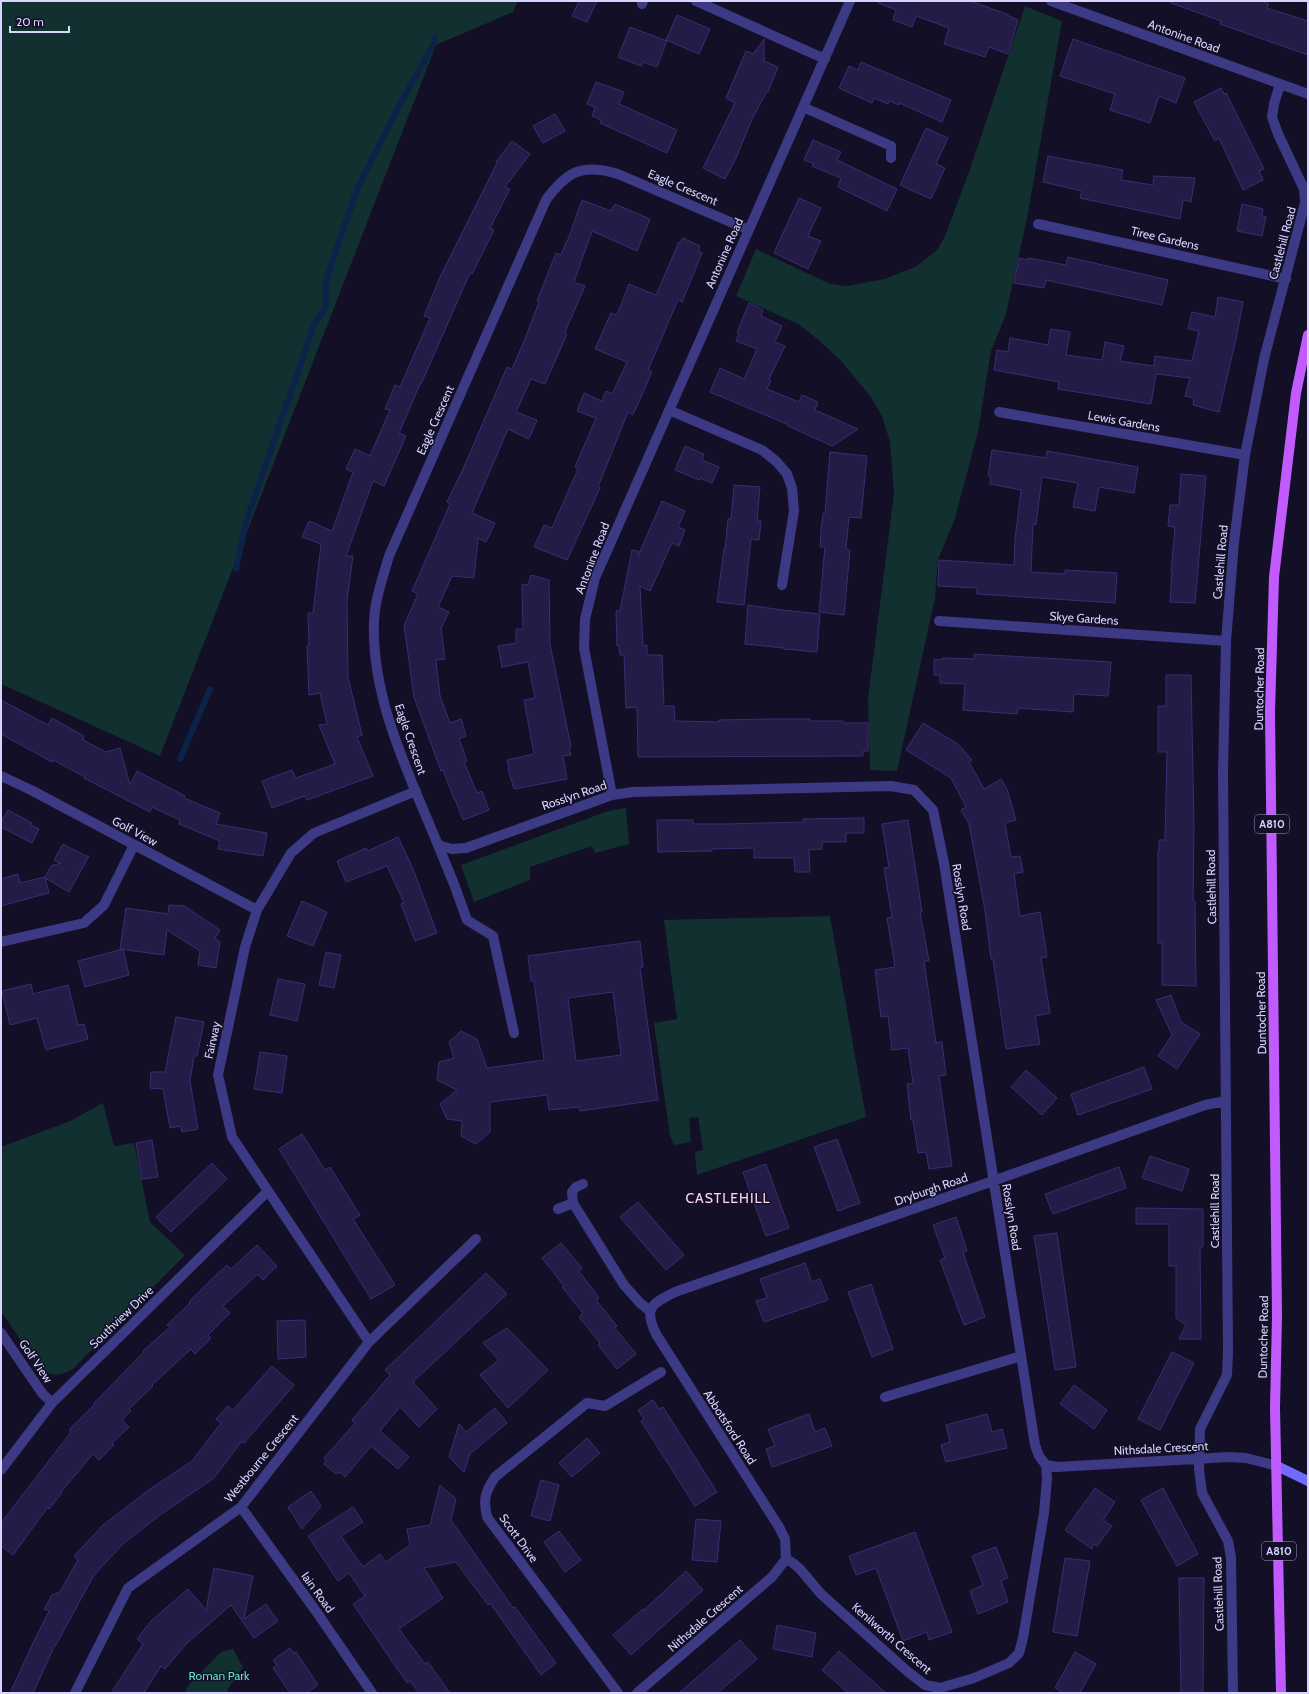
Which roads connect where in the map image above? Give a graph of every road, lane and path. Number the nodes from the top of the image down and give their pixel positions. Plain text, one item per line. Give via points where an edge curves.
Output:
1 (696, 1) edge
2 (850, 1) edge
3 (1051, 1) edge
4 (825, 59) junction
5 (1280, 84) junction
6 (1308, 94) edge
7 (803, 107) junction
8 (891, 158) dead end
9 (1038, 224) dead end
10 (749, 230) junction
11 (1286, 279) junction
12 (1308, 335) edge
13 (669, 410) junction
14 (999, 412) dead end
15 (1245, 454) junction
16 (782, 585) dead end
17 (939, 621) dead end
18 (1226, 642) junction
19 (1, 776) edge
20 (416, 791) junction
21 (612, 795) junction
22 (438, 845) junction
23 (134, 846) junction
24 (257, 910) junction
25 (1, 942) edge
26 (514, 1033) dead end
27 (1226, 1101) junction
28 (993, 1181) junction
29 (582, 1184) dead end
30 (268, 1191) junction
31 (573, 1203) junction
32 (558, 1209) dead end
33 (476, 1239) dead end
34 (650, 1311) junction
35 (1, 1333) edge
36 (369, 1342) junction
37 (1021, 1356) junction
38 (661, 1372) dead end
39 (885, 1396) dead end
40 (52, 1403) junction
41 (1200, 1458) junction
42 (1046, 1465) junction
43 (1277, 1466) junction
44 (1, 1470) edge
45 (1308, 1481) edge
46 (241, 1507) junction
47 (786, 1559) junction
48 (75, 1693) edge
49 (372, 1693) edge
50 (618, 1693) edge
51 (638, 1693) edge
52 (1233, 1693) edge
53 (1281, 1693) edge

1 - 4 street
2 - 4 street, Antonine Road
3 - 5 street, Antonine Road
4 - 7 street, Antonine Road
5 - 6 street, Antonine Road
5 - 11 street, Castlehill Road via 1272,117 1304,189 1306,204
7 - 8 street via 891,146
7 - 10 street, Antonine Road
9 - 11 street, Tiree Gardens
10 - 13 street, Antonine Road
10 - 20 street, Eagle Crescent via 602,169 588,168 570,175 558,184 546,200 390,556 380,586 374,619 374,645 379,681 391,726
11 - 15 street, Castlehill Road via 1264,359
12 - 43 main road, Duntocher Road / A810 via 1296,393 1274,577 1270,712
13 - 16 street via 762,450 787,474 792,488 794,512
13 - 21 street, Antonine Road via 595,578 585,619 584,648
14 - 15 street, Lewis Gardens
15 - 18 street, Castlehill Road via 1234,542
17 - 18 street, Skye Gardens
18 - 27 street, Castlehill Road via 1223,781
19 - 23 street, Golf View
20 - 22 street, Eagle Crescent
20 - 24 street, Fairway via 314,833 291,853
21 - 22 street, Rosslyn Road via 466,848 452,849
21 - 28 street, Rosslyn Road via 633,792 884,786 914,790 933,810
22 - 26 street, Eagle Crescent via 467,920 492,936
23 - 24 street, Golf View
23 - 25 street via 104,906 84,923
24 - 30 street, Fairway via 245,947 218,1076 232,1137
27 - 28 street, Dryburgh Road via 1205,1105
27 - 41 street, Castlehill Road via 1228,1351 1226,1375 1200,1428
28 - 34 street, Dryburgh Road via 675,1292 656,1302
28 - 37 street, Rosslyn Road
29 - 31 street via 572,1192
30 - 36 street, Fairway
30 - 40 street, Southview Drive
31 - 32 street
31 - 34 street via 624,1285
33 - 36 street, Westbourne Crescent
34 - 47 street, Abbotsford Road via 649,1321 656,1334 779,1527 785,1539
35 - 40 street, Golf View via 42,1393
36 - 46 street, Westbourne Crescent
37 - 39 street
37 - 42 street, Rosslyn Road via 1035,1445
38 - 50 street, Scott Drive via 605,1406 587,1403 495,1477 484,1503 487,1517
40 - 44 street, Southview Drive
41 - 42 street, Nithsdale Crescent
41 - 43 street, Nithsdale Crescent via 1246,1458
41 - 52 street, Castlehill Road via 1202,1493 1228,1541 1231,1557
42 - 47 street, Kenilworth Crescent via 1044,1513 1019,1653 1009,1663 974,1678 940,1688 925,1685 821,1594 800,1569
43 - 45 street
43 - 53 main road, Duntocher Road / A810
46 - 48 street, Westbourne Crescent via 128,1588
46 - 49 street, Iain Road
47 - 51 street, Nithsdale Crescent via 772,1577

